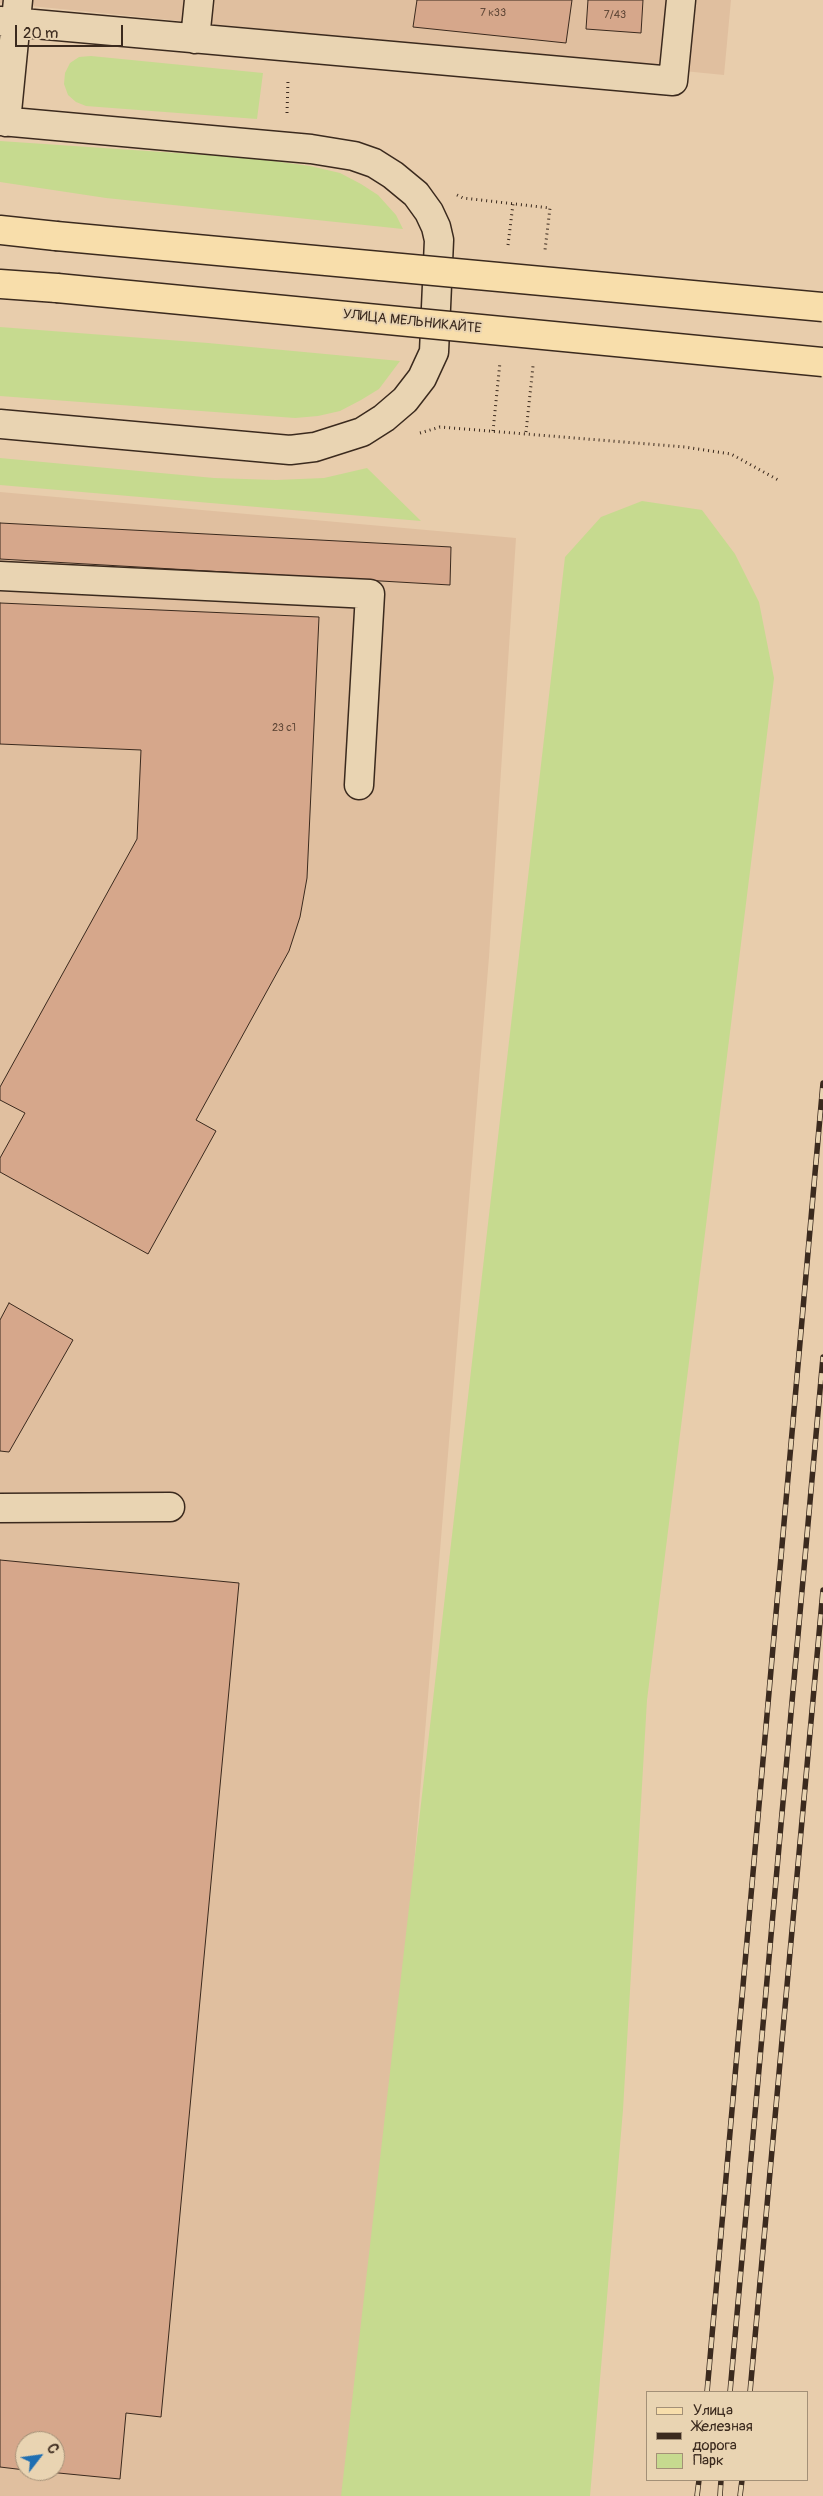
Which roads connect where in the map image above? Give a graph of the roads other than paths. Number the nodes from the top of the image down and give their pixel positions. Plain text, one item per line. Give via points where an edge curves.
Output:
1 (199, 0) edge
2 (681, 0) edge
3 (11, 14) edge
4 (195, 38) junction
5 (3, 121) edge
6 (0, 230) edge
7 (0, 284) edge
8 (823, 307) edge
9 (823, 362) edge
10 (0, 424) edge
11 (0, 576) edge
12 (359, 785) dead end
13 (170, 1507) dead end
14 (0, 1508) edge

1 - 4 street
2 - 4 street via 673,82
3 - 4 street
3 - 5 street
5 - 10 street via 311,149 354,156 374,163 416,194 429,212 439,240 434,352 422,378 405,400 362,432 315,447 290,450
6 - 8 main road, bridge
7 - 9 main road, УЛИЦА МЕЛЬНИКАЙТЕ, bridge
11 - 12 street via 370,594
13 - 14 street

